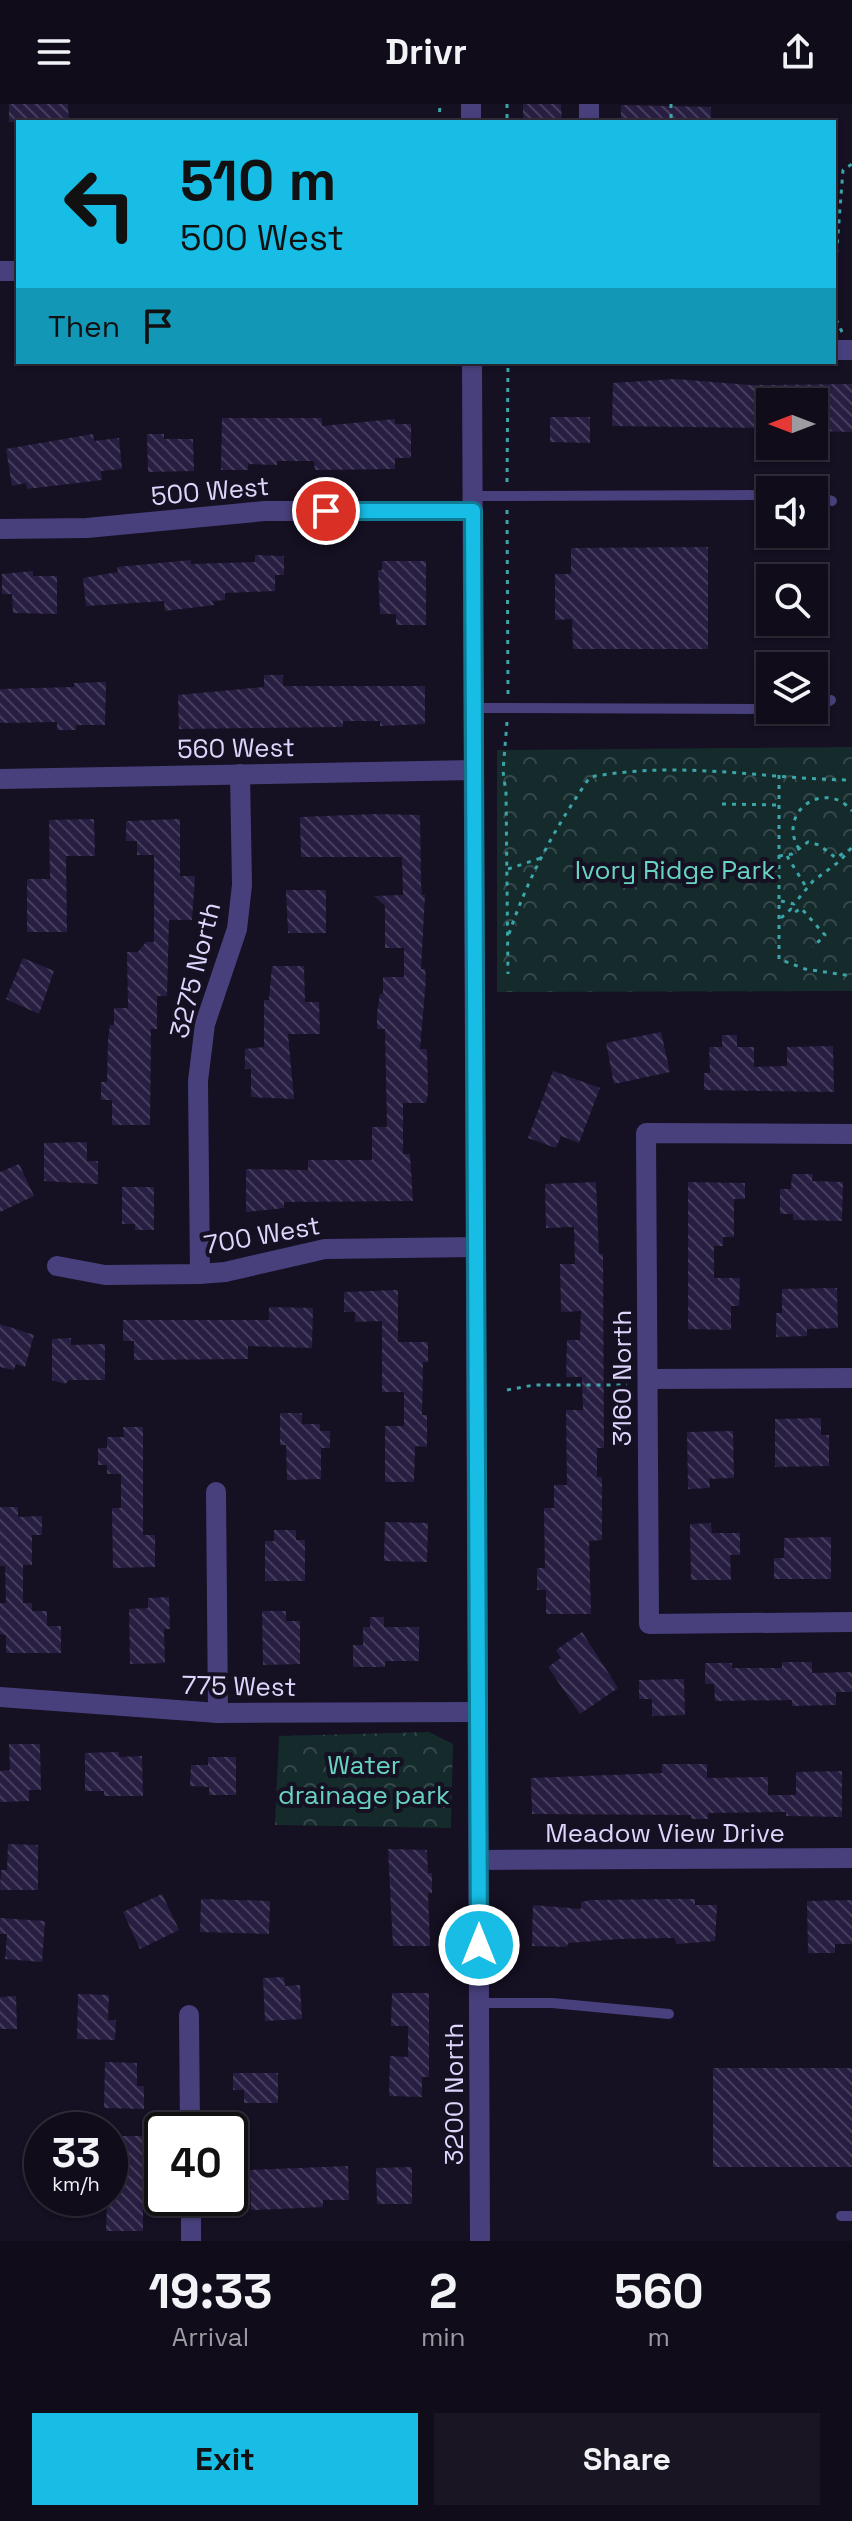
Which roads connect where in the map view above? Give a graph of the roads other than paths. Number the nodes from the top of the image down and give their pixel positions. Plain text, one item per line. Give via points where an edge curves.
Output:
1 (472, 364) edge
2 (756, 495) edge
3 (828, 500) edge
4 (832, 501) dead end
5 (473, 504) junction
6 (0, 529) edge
7 (831, 700) dead end
8 (828, 702) edge
9 (474, 708) junction
10 (756, 709) edge
11 (474, 770) junction
12 (240, 774) junction
13 (0, 779) edge
14 (852, 1134) edge
15 (476, 1247) junction
16 (57, 1266) dead end
17 (200, 1274) junction
18 (852, 1378) edge
19 (648, 1379) junction
20 (216, 1492) dead end
21 (852, 1622) edge
22 (0, 1697) edge
23 (478, 1712) junction
24 (218, 1713) junction
25 (852, 1858) edge
26 (479, 1860) junction
27 (479, 2003) junction
28 (669, 2014) dead end
29 (189, 2015) dead end
30 (190, 2112) edge
31 (191, 2216) edge
32 (191, 2241) edge
33 (480, 2241) edge

1 - 5 street, 3200 North
2 - 5 lane via 507,496
3 - 4 lane
5 - 6 street, 500 West
5 - 9 street, 3200 North
7 - 8 lane
9 - 10 lane
9 - 11 street, 3200 North
11 - 12 street, 560 West
11 - 15 street, 3200 North
12 - 13 street, 560 West
12 - 17 street, 3275 North via 242,885 237,929 205,1024 198,1081
14 - 19 street, 3160 North via 646,1133
15 - 17 street, 700 West via 325,1249
15 - 23 street, 3200 North
16 - 17 street, 700 West via 105,1275
18 - 19 street
19 - 21 street, 3160 North via 649,1624
20 - 24 street
22 - 24 street, 775 West
23 - 24 street, 775 West
23 - 26 street, 3200 North
25 - 26 street, Meadow View Drive
26 - 27 street, 3200 North
27 - 28 lane via 552,2003
27 - 33 street, 3200 North
29 - 30 street
31 - 32 street

